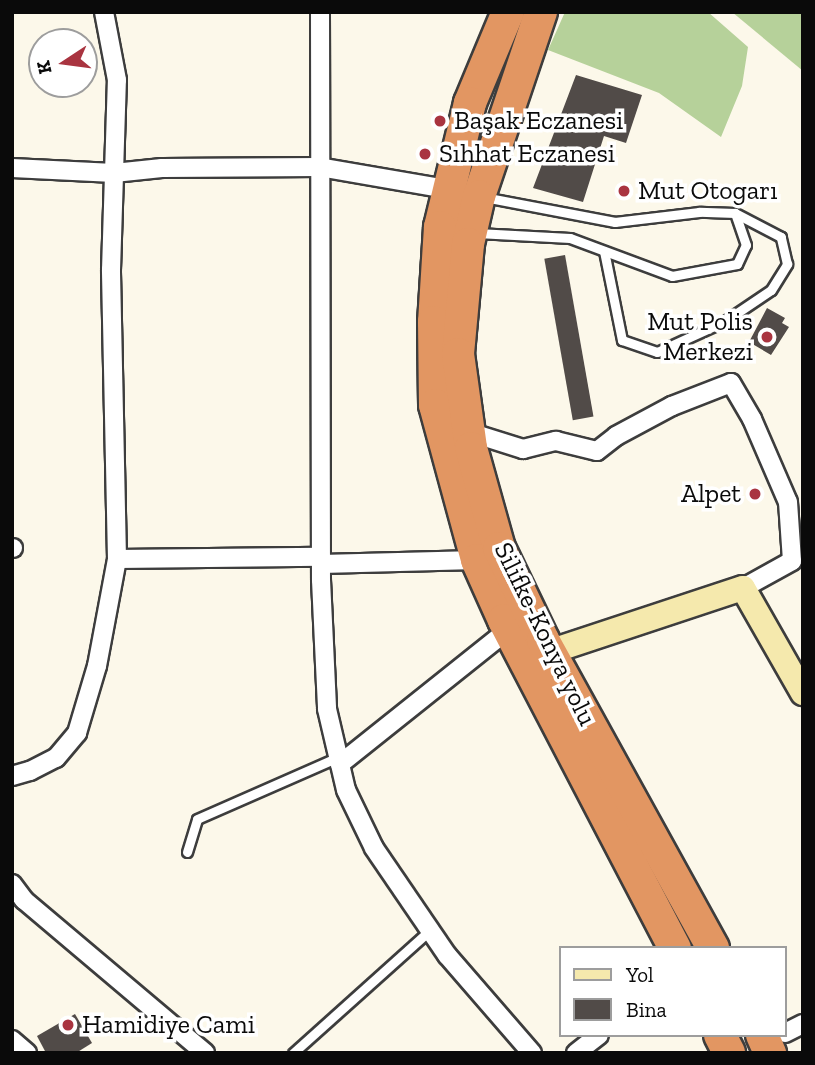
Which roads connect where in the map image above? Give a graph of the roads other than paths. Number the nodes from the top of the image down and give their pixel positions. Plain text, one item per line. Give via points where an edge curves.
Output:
1 (104, 12) edge
2 (320, 12) edge
3 (508, 12) edge
4 (541, 12) edge
5 (319, 167) junction
6 (12, 168) edge
7 (114, 173) junction
8 (463, 193) junction
9 (735, 213) junction
10 (456, 230) junction
11 (604, 251) junction
12 (469, 432) junction
13 (788, 502) junction
14 (803, 520) edge
15 (117, 559) junction
16 (477, 560) junction
17 (321, 561) junction
18 (743, 588) junction
19 (509, 629) junction
20 (538, 656) junction
21 (803, 694) edge
22 (339, 761) junction
23 (12, 776) edge
24 (187, 852) dead end
25 (12, 884) edge
26 (430, 930) junction
27 (675, 946) edge
28 (712, 946) edge
29 (803, 1024) edge
30 (787, 1033) edge
31 (596, 1037) edge
32 (721, 1037) edge
33 (12, 1040) edge
34 (27, 1053) edge
35 (205, 1053) edge
36 (293, 1053) edge
37 (532, 1053) edge
38 (576, 1053) edge
39 (729, 1053) edge

1 - 7 street via 117,80
2 - 5 street
3 - 8 highway, Silifke-Konya yolu via 470,103
4 - 8 highway, Silifke-Konya yolu
5 - 7 street via 162,168
5 - 8 street
5 - 17 street
6 - 7 street
7 - 15 street via 111,270
8 - 9 lane via 615,222 699,212
8 - 10 highway, Silifke-Konya yolu
9 - 11 lane via 746,245 737,264 672,276
9 - 11 lane via 781,237 787,264 771,290 748,306 657,352 622,340
10 - 11 lane via 570,238
10 - 12 highway, Silifke-Konya yolu via 468,244 458,354
10 - 16 highway, Silifke-Konya yolu via 434,322 436,405
12 - 13 street via 523,449 556,441 597,451 672,406 731,383
12 - 20 highway, Silifke-Konya yolu via 499,548
13 - 14 street
13 - 18 street via 792,561
15 - 17 street
15 - 23 street via 97,666 77,733 56,758
16 - 17 street
16 - 19 highway, Silifke-Konya yolu
17 - 22 street via 327,709
18 - 20 street
18 - 21 street
19 - 20 highway, Silifke-Konya yolu
19 - 22 street
20 - 27 highway, Silifke-Konya yolu
20 - 28 highway, Silifke-Konya yolu
22 - 24 lane via 197,819
22 - 26 street via 346,790 374,848
25 - 35 street via 24,900
26 - 36 lane
26 - 37 street
29 - 30 street
31 - 38 street
32 - 39 highway
33 - 34 street

